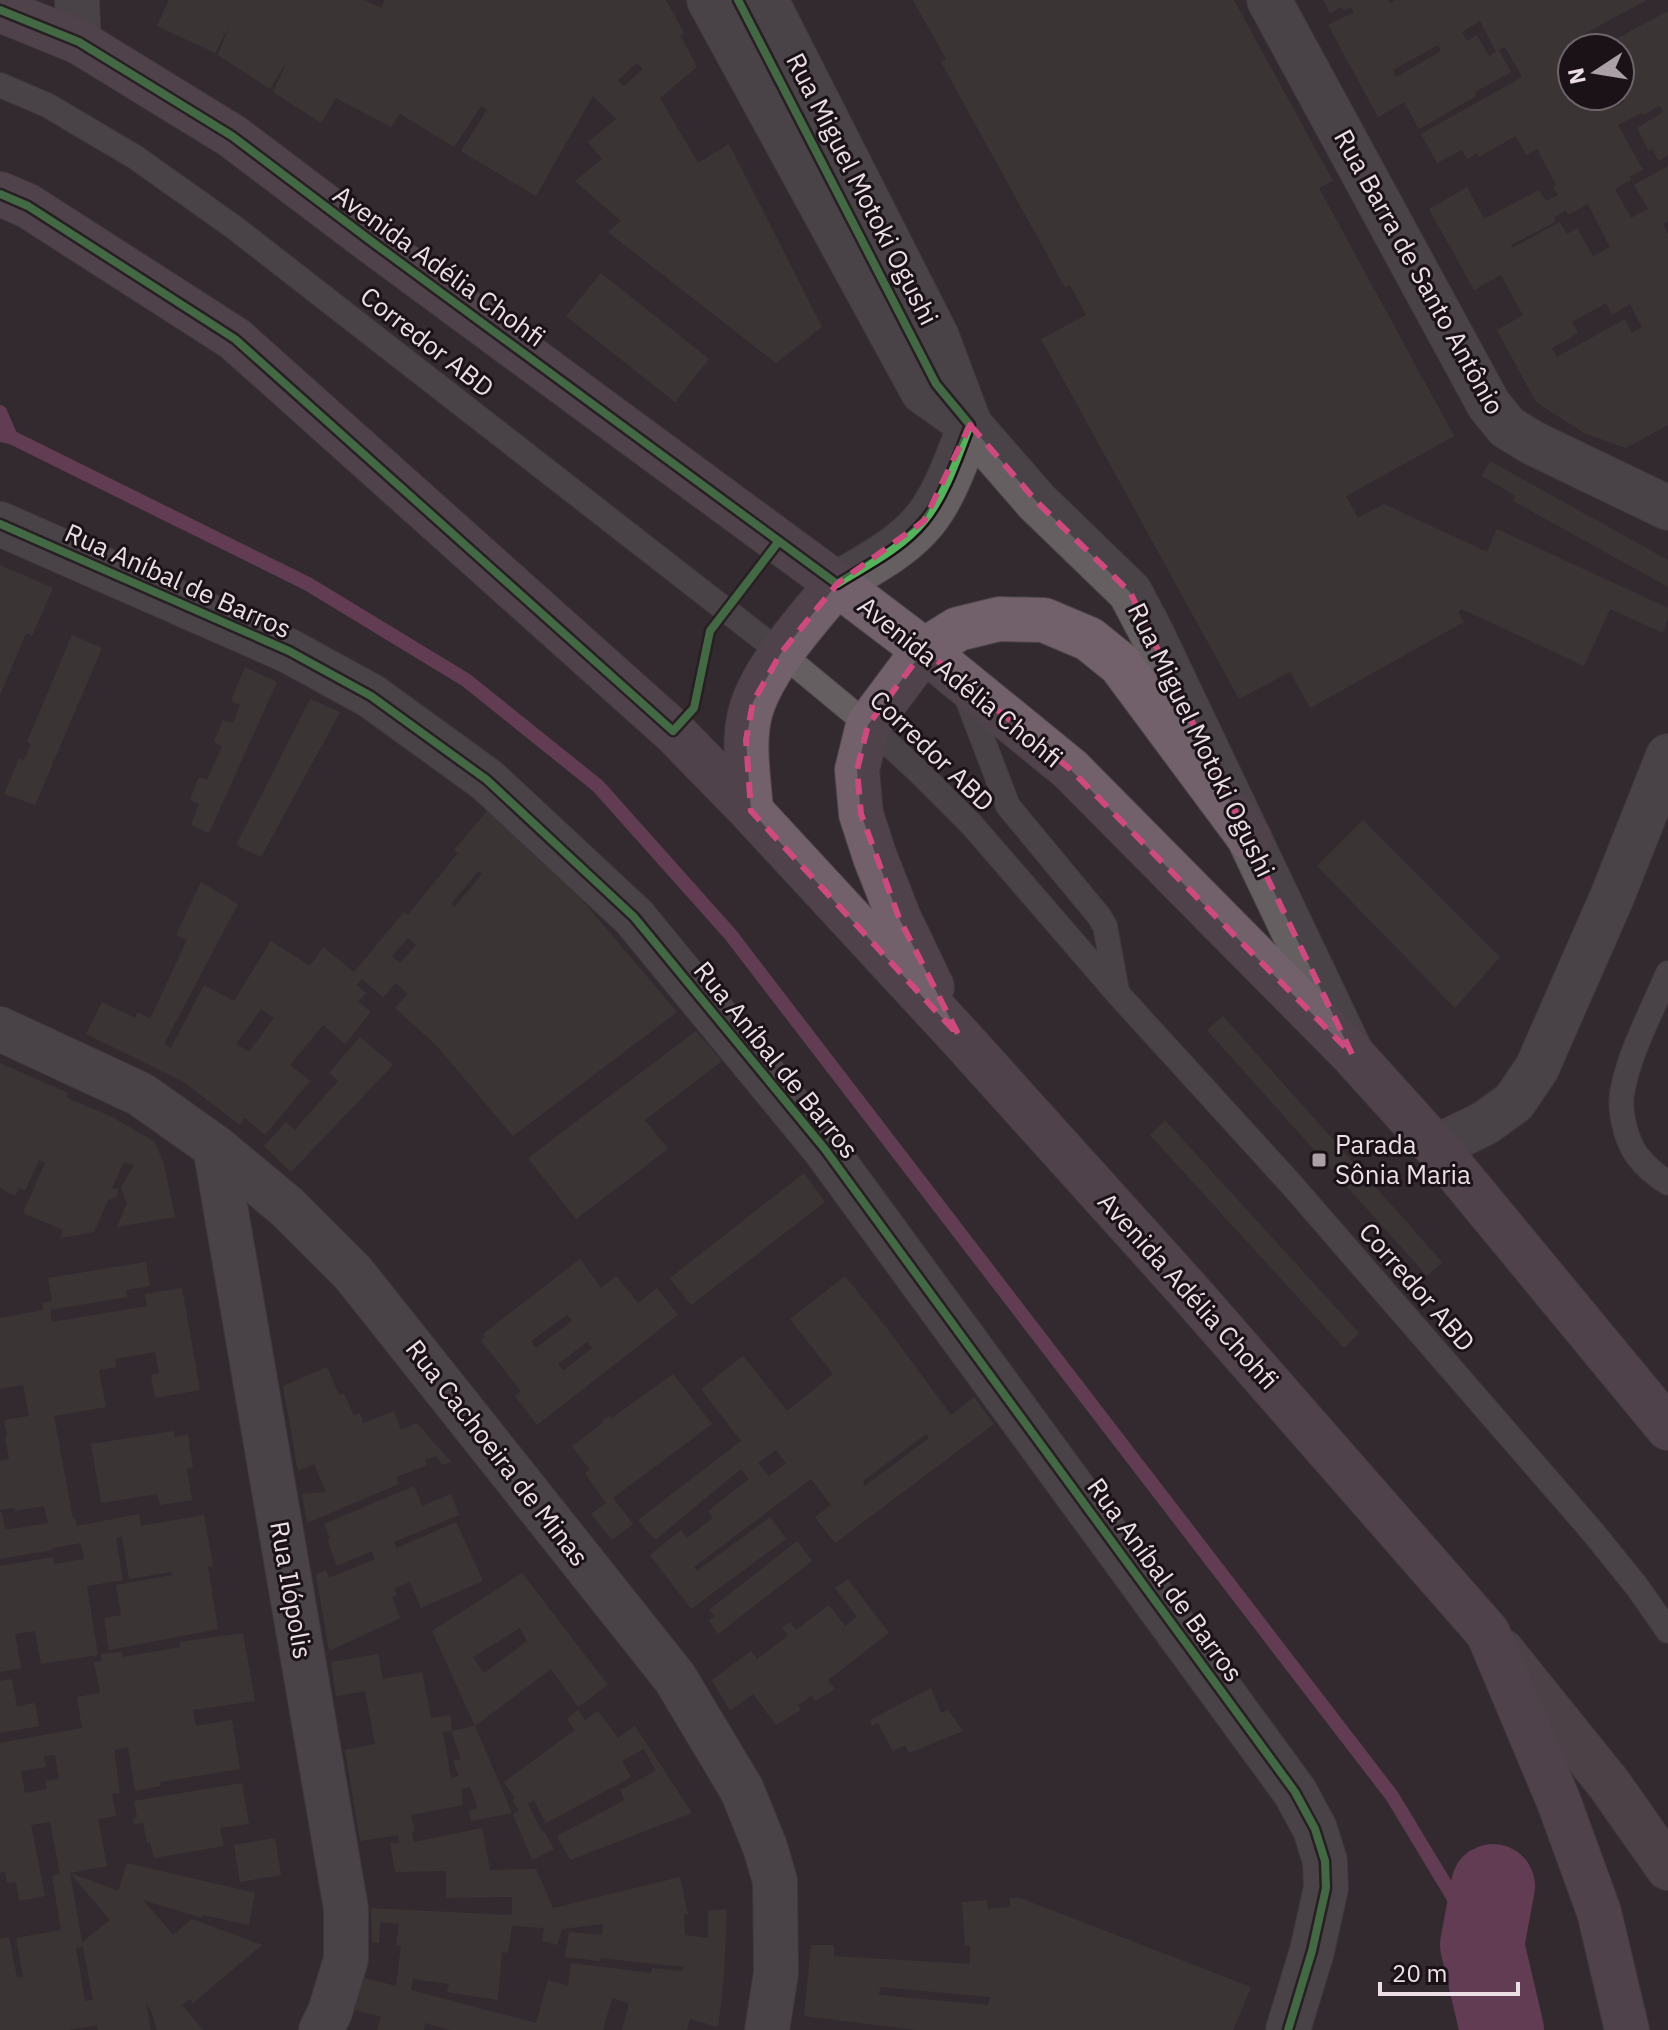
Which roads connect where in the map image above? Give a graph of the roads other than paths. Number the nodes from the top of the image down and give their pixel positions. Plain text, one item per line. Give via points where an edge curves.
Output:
1 (709, 0) edge
2 (766, 0) edge
3 (1269, 0) edge
4 (0, 10) edge
5 (78, 21) edge
6 (0, 85) edge
7 (0, 194) edge
8 (970, 425) junction
9 (1668, 508) edge
10 (0, 524) edge
11 (837, 584) junction
12 (924, 650) junction
13 (781, 653) junction
14 (958, 677) junction
15 (868, 725) junction
16 (1668, 756) edge
17 (751, 811) junction
18 (1250, 839) junction
19 (1668, 973) edge
20 (1118, 994) junction
21 (0, 1029) edge
22 (959, 1036) junction
23 (1352, 1054) junction
24 (215, 1147) junction
25 (1436, 1147) junction
26 (1668, 1183) edge
27 (1668, 1428) edge
28 (1668, 1631) edge
29 (1488, 1633) junction
30 (1668, 1868) edge
31 (321, 2030) edge
32 (767, 2030) edge
33 (1288, 2030) edge
34 (1627, 2030) edge

1 - 8 street, Rua Miguel Motoki Ogushi via 923,392
2 - 8 street, Rua Miguel Motoki Ogushi via 937,337
3 - 9 street, Rua Barra de Santo Antônio via 1489,405 1507,427 1533,443
4 - 5 highway, Avenida Adélia Chohfi
5 - 11 highway, Avenida Adélia Chohfi
6 - 13 lane, Corredor ABD via 47,105 135,157 235,228
7 - 17 highway, Avenida Adélia Chohfi via 28,206 235,339 673,731
8 - 11 street via 950,478 924,521 896,547
8 - 18 street, Rua Miguel Motoki Ogushi via 1037,502 1130,592
10 - 33 street, Rua Aníbal de Barros via 289,651 371,696 487,780 634,917 824,1148 1295,1792 1315,1829 1326,1888
11 - 12 highway, Avenida Adélia Chohfi
11 - 13 highway
12 - 14 highway, Avenida Adélia Chohfi
12 - 15 highway
12 - 18 highway via 958,629 999,619 1044,620 1089,639 1120,664
13 - 15 lane, Corredor ABD
13 - 17 highway via 749,719
14 - 20 lane via 1008,806 1105,926
14 - 23 highway, Avenida Adélia Chohfi via 1070,769
15 - 20 lane, Corredor ABD via 972,825
15 - 22 highway via 857,770 861,814 899,918
16 - 25 street via 1537,1068 1514,1102
17 - 22 highway, Avenida Adélia Chohfi
18 - 23 street, Rua Miguel Motoki Ogushi
19 - 26 lane via 1622,1092 1624,1124 1636,1154
20 - 28 lane, Corredor ABD via 1291,1184 1581,1519
21 - 24 street, Rua Cachoeira de Minas via 140,1094
22 - 29 highway, Avenida Adélia Chohfi
23 - 25 highway, Avenida Adélia Chohfi
24 - 31 street, Rua Ilópolis via 346,1909 346,1959
24 - 32 street, Rua Cachoeira de Minas via 287,1207 353,1273 675,1678 742,1790 775,1881 776,1973
25 - 27 highway, Avenida Adélia Chohfi
29 - 30 main road, Avenida Adélia Chohfi via 1609,1784
29 - 34 highway via 1599,1912

